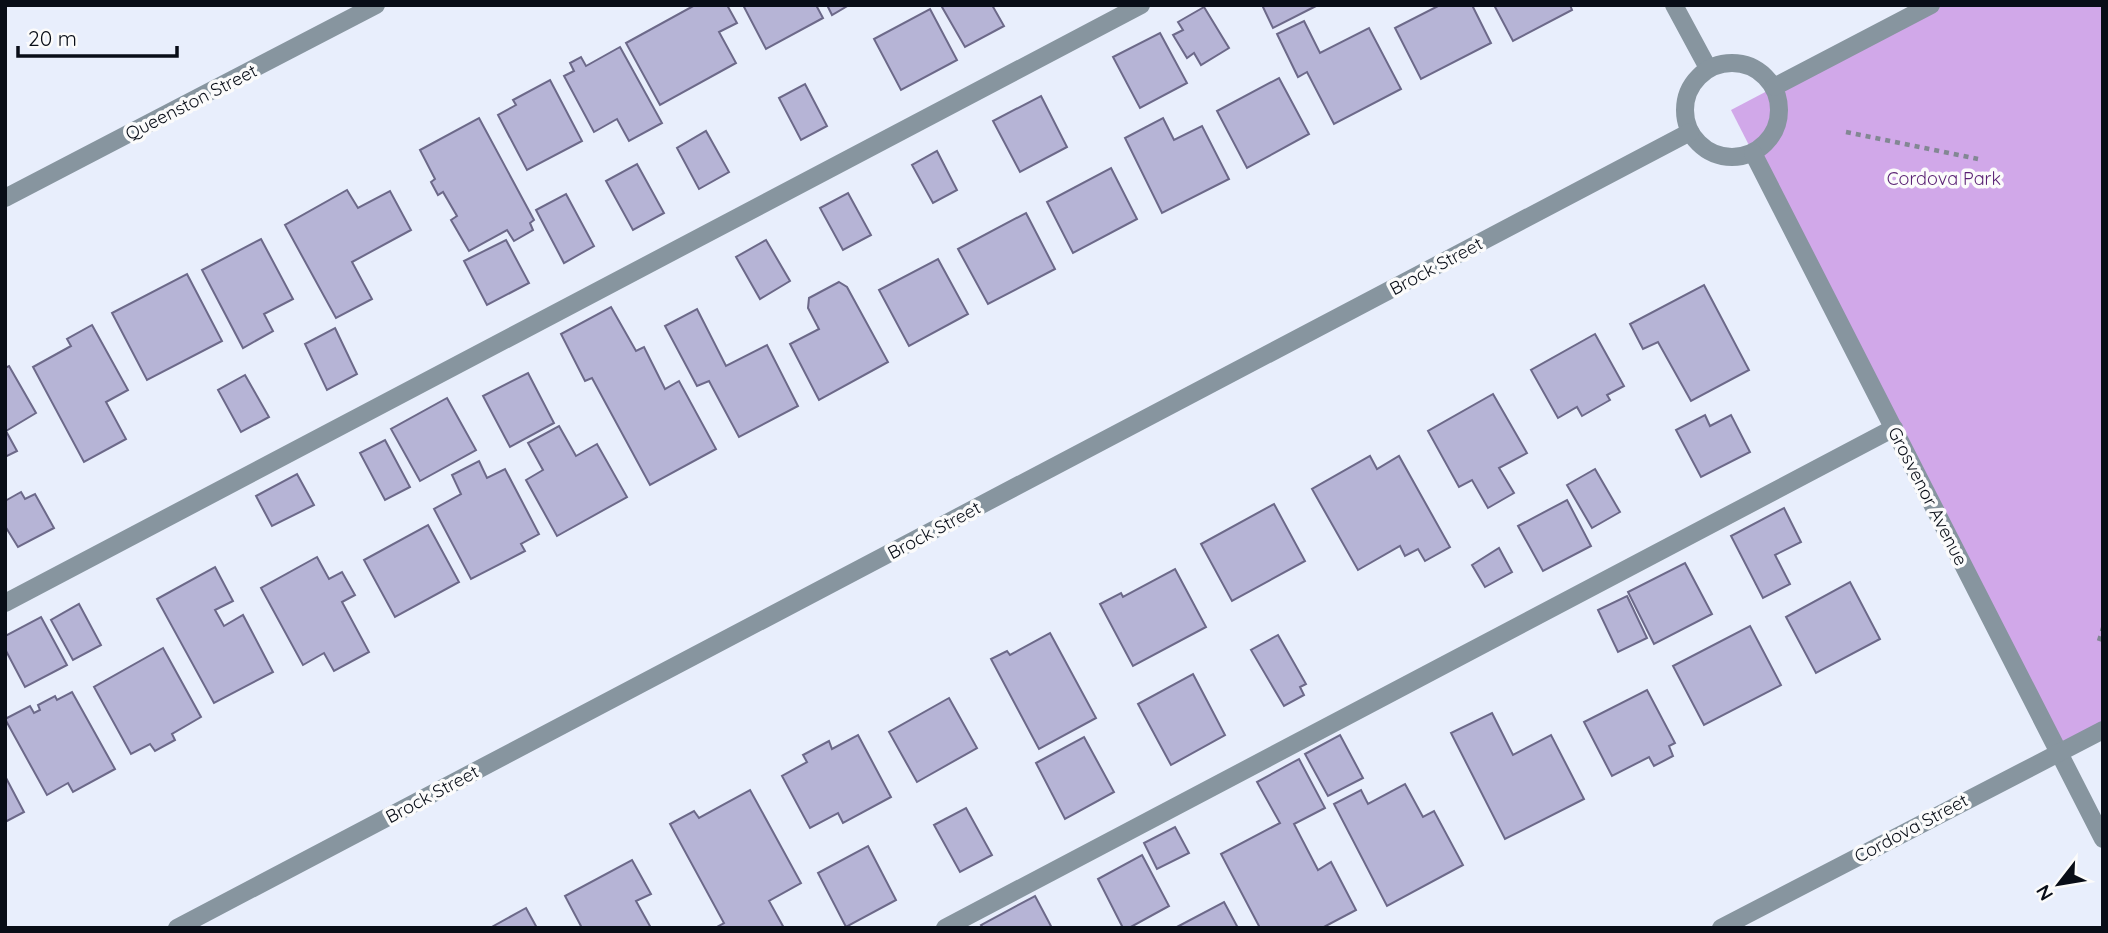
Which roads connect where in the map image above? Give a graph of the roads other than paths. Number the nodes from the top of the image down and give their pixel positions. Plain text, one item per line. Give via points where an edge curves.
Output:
1 (376, 5) edge
2 (1141, 5) edge
3 (1674, 5) edge
4 (1931, 5) edge
5 (1709, 68) junction
6 (1774, 87) junction
7 (1690, 132) junction
8 (1753, 153) junction
9 (5, 198) edge
10 (1894, 428) junction
11 (5, 603) edge
12 (2103, 730) edge
13 (2059, 753) junction
14 (2103, 839) edge
15 (177, 928) edge
16 (945, 928) edge
17 (1721, 928) edge

1 - 9 street, Queenston Street
2 - 11 street
3 - 5 street
4 - 6 street
5 - 6 street via 1738,62 1753,66
5 - 7 street via 1697,77 1687,96 1685,118
6 - 8 street via 1779,117 1774,132
7 - 8 street via 1710,152 1724,157
7 - 15 street, Brock Street
8 - 10 street, Grosvenor Avenue
10 - 13 street, Grosvenor Avenue
10 - 16 street
12 - 13 street, Cordova Street
13 - 14 street, Grosvenor Avenue
13 - 17 street, Cordova Street

